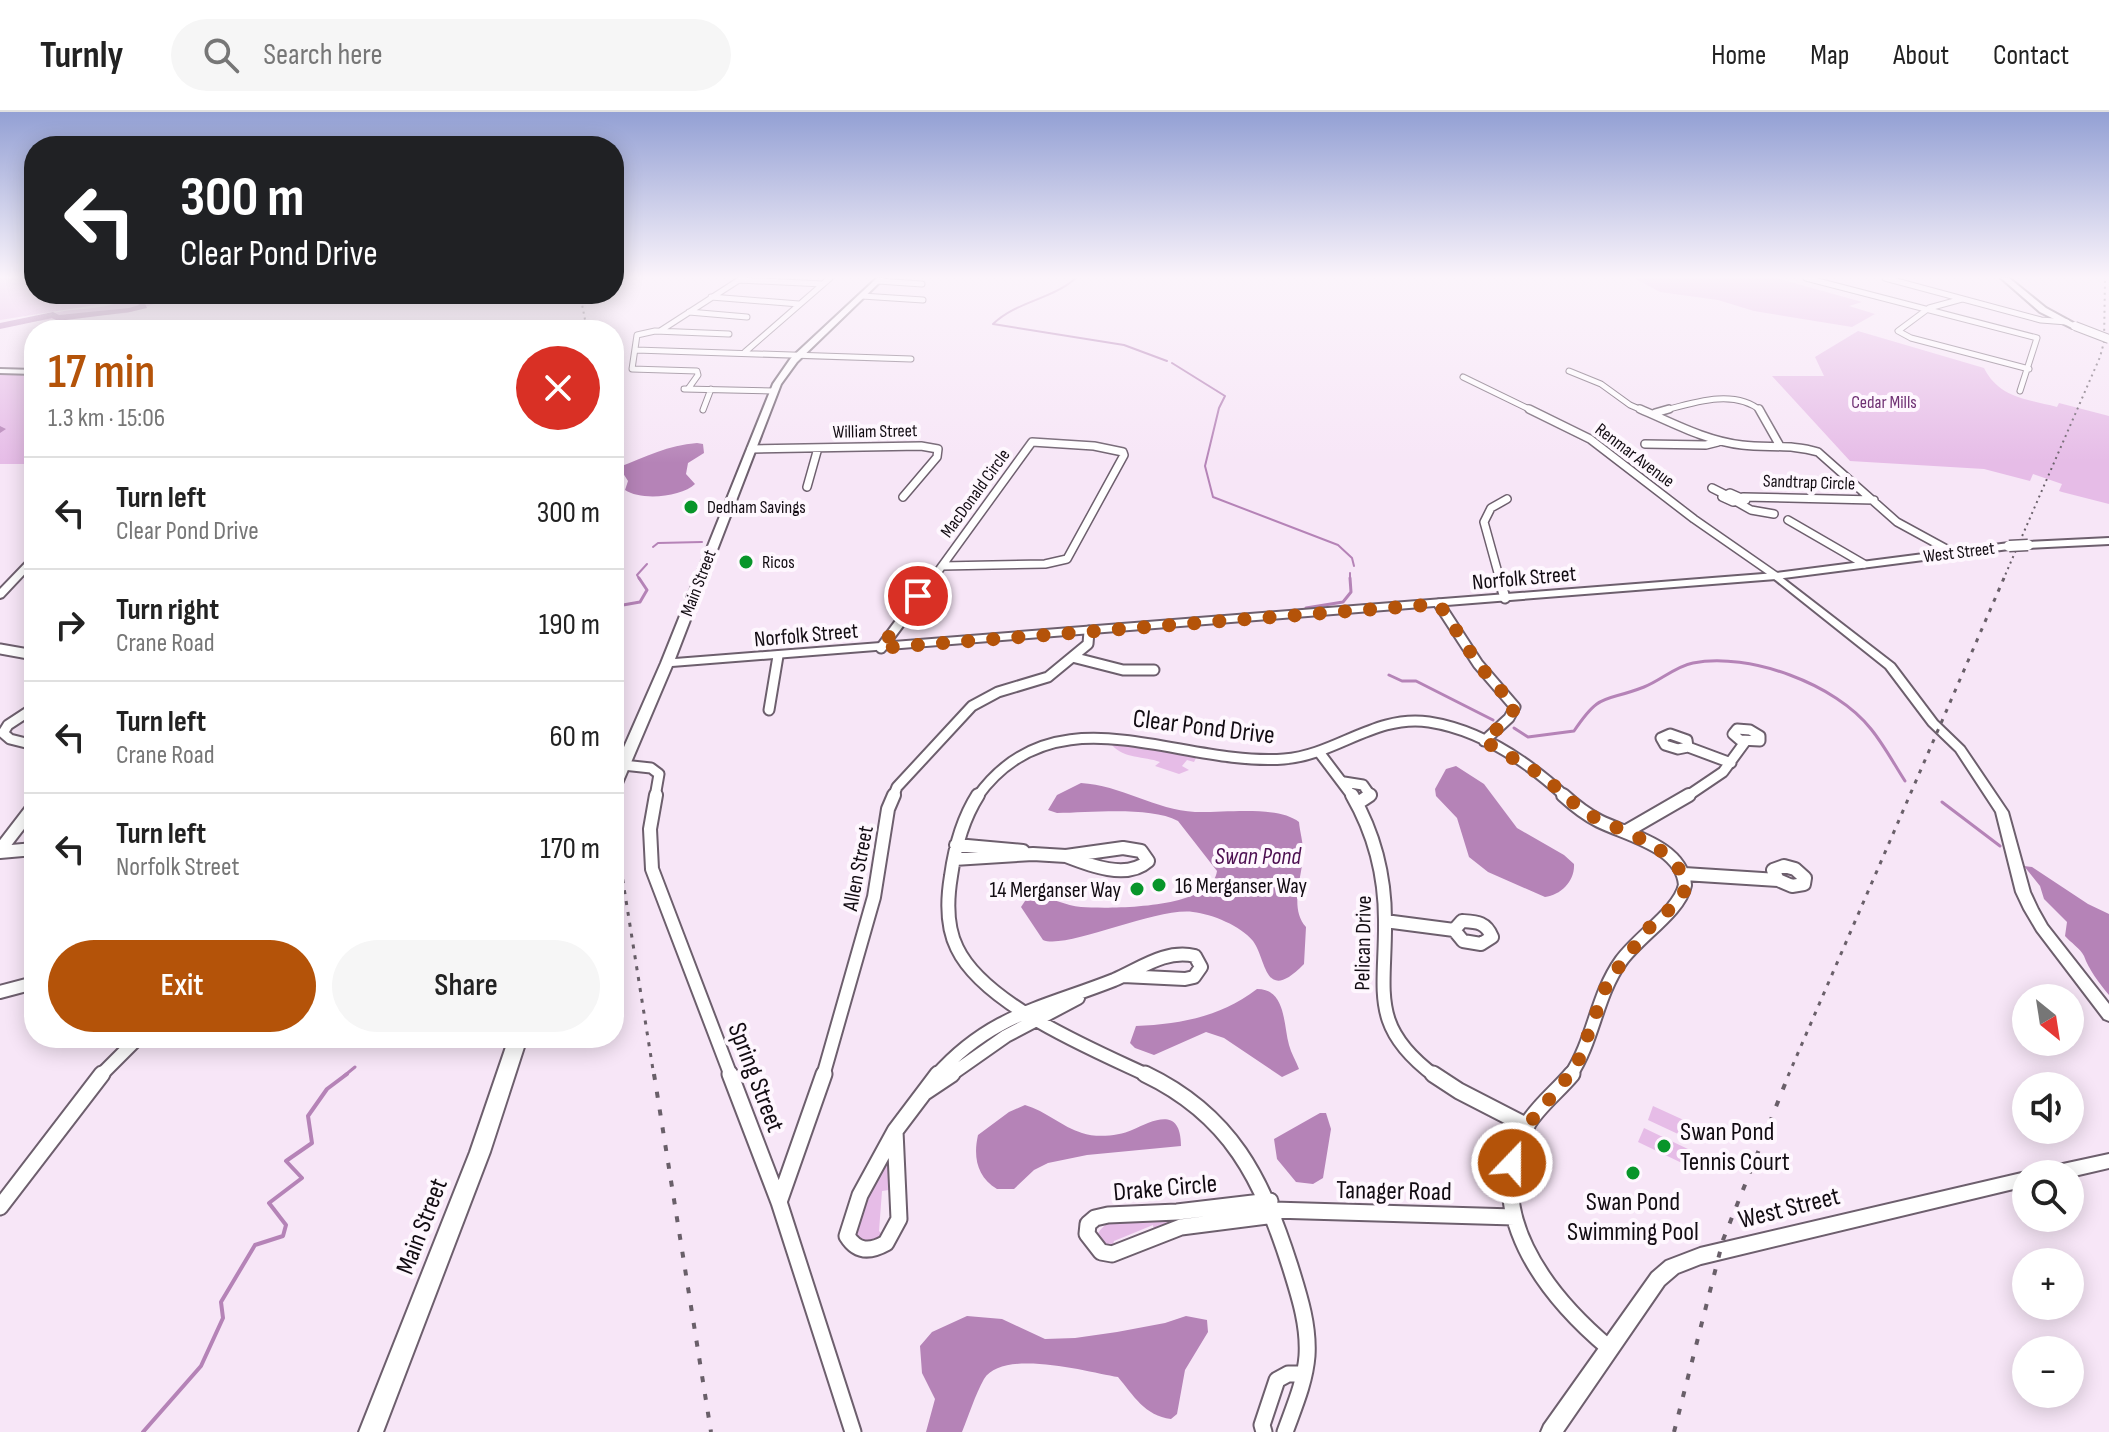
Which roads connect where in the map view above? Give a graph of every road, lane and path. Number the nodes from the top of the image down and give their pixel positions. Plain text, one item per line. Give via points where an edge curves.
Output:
1 (638, 340) edge
2 (759, 340) edge
3 (815, 340) edge
4 (1926, 340) edge
5 (2037, 340) edge
6 (636, 350) junction
7 (745, 352) junction
8 (800, 354) junction
9 (911, 359) dead end
10 (2029, 369) junction
11 (0, 371) edge
12 (1569, 371) dead end
13 (24, 372) edge
14 (1463, 377) dead end
15 (711, 389) junction
16 (774, 391) junction
17 (2020, 391) dead end
18 (703, 410) dead end
19 (1655, 413) junction
20 (1720, 441) junction
21 (1645, 444) dead end
22 (1671, 445) junction
23 (1780, 446) junction
24 (818, 448) junction
25 (751, 449) junction
26 (1682, 456) dead end
27 (807, 487) dead end
28 (1712, 488) dead end
29 (903, 497) dead end
30 (1507, 499) dead end
31 (1740, 500) junction
32 (1874, 500) junction
33 (1774, 514) dead end
34 (1788, 520) dead end
35 (2109, 541) edge
36 (1952, 552) junction
37 (1864, 564) junction
38 (942, 566) junction
39 (24, 570) edge
40 (1809, 573) junction
41 (1776, 576) junction
42 (1799, 591) junction
43 (0, 595) edge
44 (1505, 598) junction
45 (1439, 604) junction
46 (1089, 631) junction
47 (881, 648) junction
48 (0, 649) edge
49 (24, 653) edge
50 (778, 656) junction
51 (1072, 657) junction
52 (667, 663) junction
53 (1154, 670) dead end
54 (769, 710) dead end
55 (24, 715) edge
56 (1484, 741) junction
57 (24, 742) edge
58 (1745, 742) dead end
59 (1688, 747) dead end
60 (1319, 752) junction
61 (624, 763) edge
62 (1731, 763) junction
63 (624, 765) edge
64 (24, 819) edge
65 (1625, 832) junction
66 (24, 850) edge
67 (0, 851) edge
68 (955, 852) junction
69 (1066, 856) junction
70 (1684, 874) junction
71 (1778, 880) dead end
72 (1385, 921) junction
73 (1454, 930) dead end
74 (1123, 976) junction
75 (24, 986) edge
76 (0, 992) edge
77 (2109, 1015) edge
78 (1028, 1016) junction
79 (128, 1048) edge
80 (515, 1048) edge
81 (1527, 1126) junction
82 (895, 1129) junction
83 (2109, 1161) edge
84 (2084, 1166) edge
85 (2012, 1182) edge
86 (779, 1202) junction
87 (0, 1207) edge
88 (1273, 1209) junction
89 (1514, 1217) junction
90 (1179, 1219) junction
91 (1609, 1348) junction
92 (1304, 1374) junction
93 (371, 1432) edge
94 (853, 1432) edge
95 (1264, 1432) edge
96 (1285, 1432) edge
97 (1551, 1432) edge

1 - 6 street
2 - 7 street
3 - 8 main road, Main Street
4 - 10 street
5 - 10 street
6 - 7 street
6 - 15 street via 632,369 697,371 685,389
7 - 8 street
8 - 9 street
8 - 16 main road, Main Street
10 - 17 street
11 - 13 street
12 - 19 street
14 - 41 street, Renmar Avenue via 1590,439
15 - 16 street
15 - 18 street
16 - 25 main road, Main Street
19 - 20 street
19 - 23 street via 1707,401 1747,403 1762,413
20 - 22 street
20 - 23 street
21 - 22 street
22 - 26 street
23 - 32 street via 1818,452
24 - 25 street, William Street
24 - 27 street
24 - 29 street, William Street via 938,449
25 - 52 main road, Main Street
28 - 31 street, Sandtrap Circle
30 - 44 street via 1491,508 1484,522
31 - 32 street, Sandtrap Circle
31 - 33 street via 1757,512
32 - 36 street via 1897,522
34 - 37 street
35 - 36 main road, West Street, bridge
36 - 37 main road, West Street
37 - 40 main road, West Street
38 - 38 street, MacDonald Circle via 1032,442 1123,452 1067,559
38 - 47 street, MacDonald Circle
39 - 43 street
40 - 41 main road, Norfolk Street
40 - 42 street
41 - 42 street
41 - 44 main road, Norfolk Street
42 - 77 street via 1890,666 1960,749 2002,812 2031,909
44 - 45 main road, Norfolk Street
45 - 46 main road, Norfolk Street
45 - 56 street via 1478,664 1515,707
46 - 47 main road, Norfolk Street
46 - 51 street, Allen Street via 1088,644
47 - 50 main road, Norfolk Street
48 - 49 street
50 - 52 main road, Norfolk Street
50 - 54 street
51 - 53 street via 1123,670
51 - 86 street, Allen Street via 1038,682 998,692 972,706 897,787 888,809 874,897 832,1050
52 - 61 main road, Main Street
55 - 57 street via 3,733
56 - 60 street, Clear Pond Drive via 1441,724 1406,720 1375,724
56 - 65 street, Clear Pond Drive via 1534,770 1585,813
58 - 62 street
59 - 62 street
60 - 68 street, Clear Pond Drive via 1257,759 1117,737 1061,741 1021,757 989,781 973,802
60 - 72 street, Pelican Drive via 1358,803 1375,844
62 - 65 street via 1704,786
63 - 86 street, Spring Street via 659,774 650,829 652,869
64 - 67 street
65 - 70 street, Clear Pond Drive via 1656,846
66 - 67 street
68 - 69 street
68 - 78 street, Clear Pond Drive via 949,919 956,946 970,968
69 - 69 street via 1128,871 1140,870 1148,861 1141,851 1123,848
70 - 71 street
70 - 81 street via 1680,900 1616,968 1576,1067
72 - 73 street
72 - 81 street, Pelican Drive via 1381,1001 1398,1040 1448,1084
74 - 74 street via 1185,979 1201,967 1195,956 1179,953
74 - 78 street
75 - 76 street
78 - 82 street via 920,1095
78 - 88 street, Clear Pond Drive via 1154,1078 1203,1110 1238,1147
79 - 87 street via 98,1078
80 - 93 main road, Main Street
81 - 89 street via 1512,1163
82 - 82 street via 848,1226 855,1248 877,1249 899,1219
83 - 84 street
85 - 91 street, West Street via 1689,1259 1658,1279
86 - 94 street, Spring Street
88 - 89 street, Tanager Road
88 - 90 street, Drake Circle
88 - 92 street, Clear Pond Drive via 1305,1325
89 - 91 street via 1554,1297
90 - 90 street, Drake Circle via 1095,1218 1087,1234 1101,1252 1112,1254
91 - 97 street, West Street
92 - 95 street via 1277,1380
92 - 96 street, Clear Pond Drive

